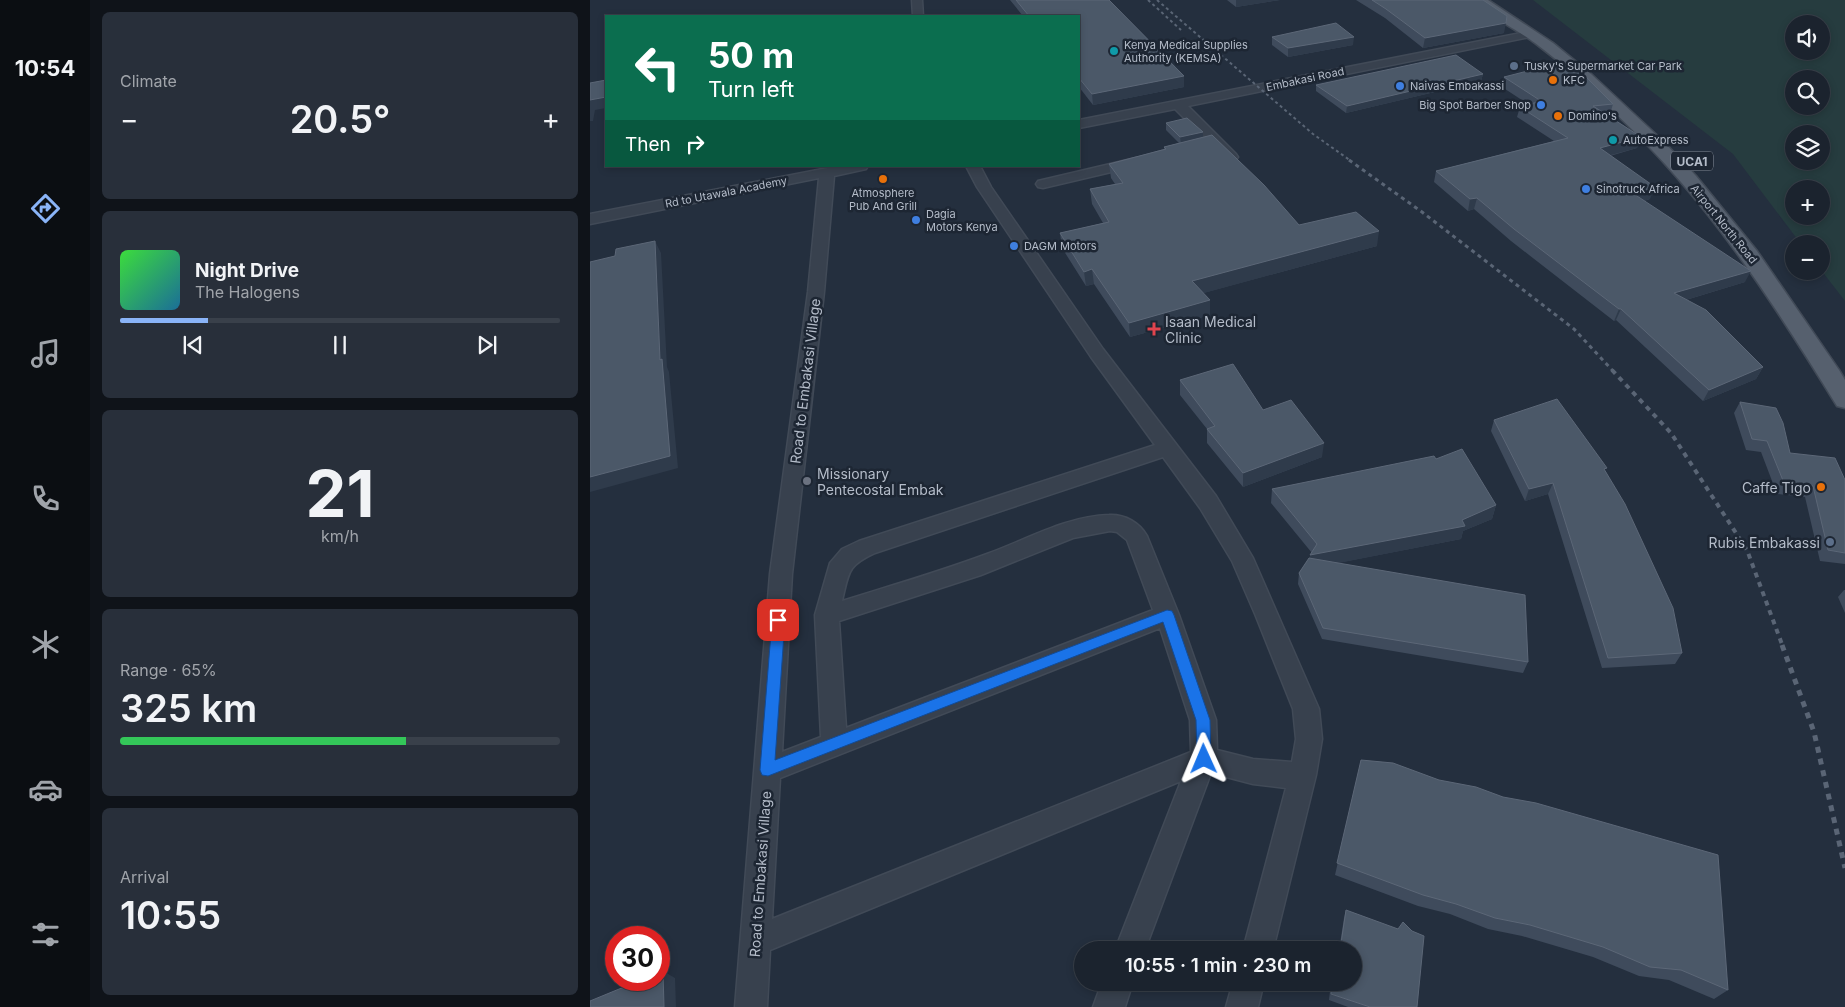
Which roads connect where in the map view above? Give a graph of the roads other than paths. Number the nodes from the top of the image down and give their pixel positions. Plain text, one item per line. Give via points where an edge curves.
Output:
1 (917, 0) edge
2 (1479, 0) edge
3 (1494, 0) edge
4 (918, 15) edge
5 (1531, 34) junction
6 (1178, 104) junction
7 (1080, 124) edge
8 (1217, 142) junction
9 (1198, 147) edge
10 (1149, 158) edge
11 (856, 167) edge
12 (974, 167) edge
13 (1242, 168) edge
14 (827, 173) junction
15 (1043, 184) dead end
16 (590, 219) edge
17 (1805, 305) dead end
18 (1845, 400) edge
19 (1167, 448) junction
20 (827, 614) junction
21 (1167, 615) junction
22 (834, 744) junction
23 (1204, 759) junction
24 (768, 770) junction
25 (1303, 774) junction
26 (756, 941) junction
27 (1133, 941) edge
28 (1260, 941) edge
29 (1115, 991) edge
30 (1246, 991) edge
31 (751, 1007) edge
32 (1109, 1007) edge
33 (1242, 1007) edge

1 - 4 street
2 - 5 main road, Airport North Road / UCA1
3 - 17 main road, Airport North Road / UCA1 via 1570,53 1637,106 1705,176 1754,235
5 - 6 street, Embakasi Road
5 - 18 main road, Airport North Road / UCA1 via 1640,126 1688,178 1747,250
6 - 7 street, Embakasi Road
6 - 8 street
8 - 9 street
8 - 13 street
10 - 15 street
11 - 14 street, Rd to Utawala Academy
12 - 19 street via 1097,353
14 - 16 street, Rd to Utawala Academy
14 - 24 street, Road to Embakasi Village via 816,292 781,574
19 - 20 street via 850,555 838,569
19 - 25 street via 1218,518 1242,558 1268,614 1306,709 1309,739
20 - 21 street via 978,566 1083,527 1110,523 1130,529 1136,536
20 - 22 street
21 - 22 street
21 - 23 street via 1203,720
22 - 24 street
23 - 25 street via 1274,776
23 - 26 street
23 - 27 street
24 - 26 street, Road to Embakasi Village
25 - 28 street
26 - 31 street, Road to Embakasi Village
29 - 32 street
30 - 33 street

